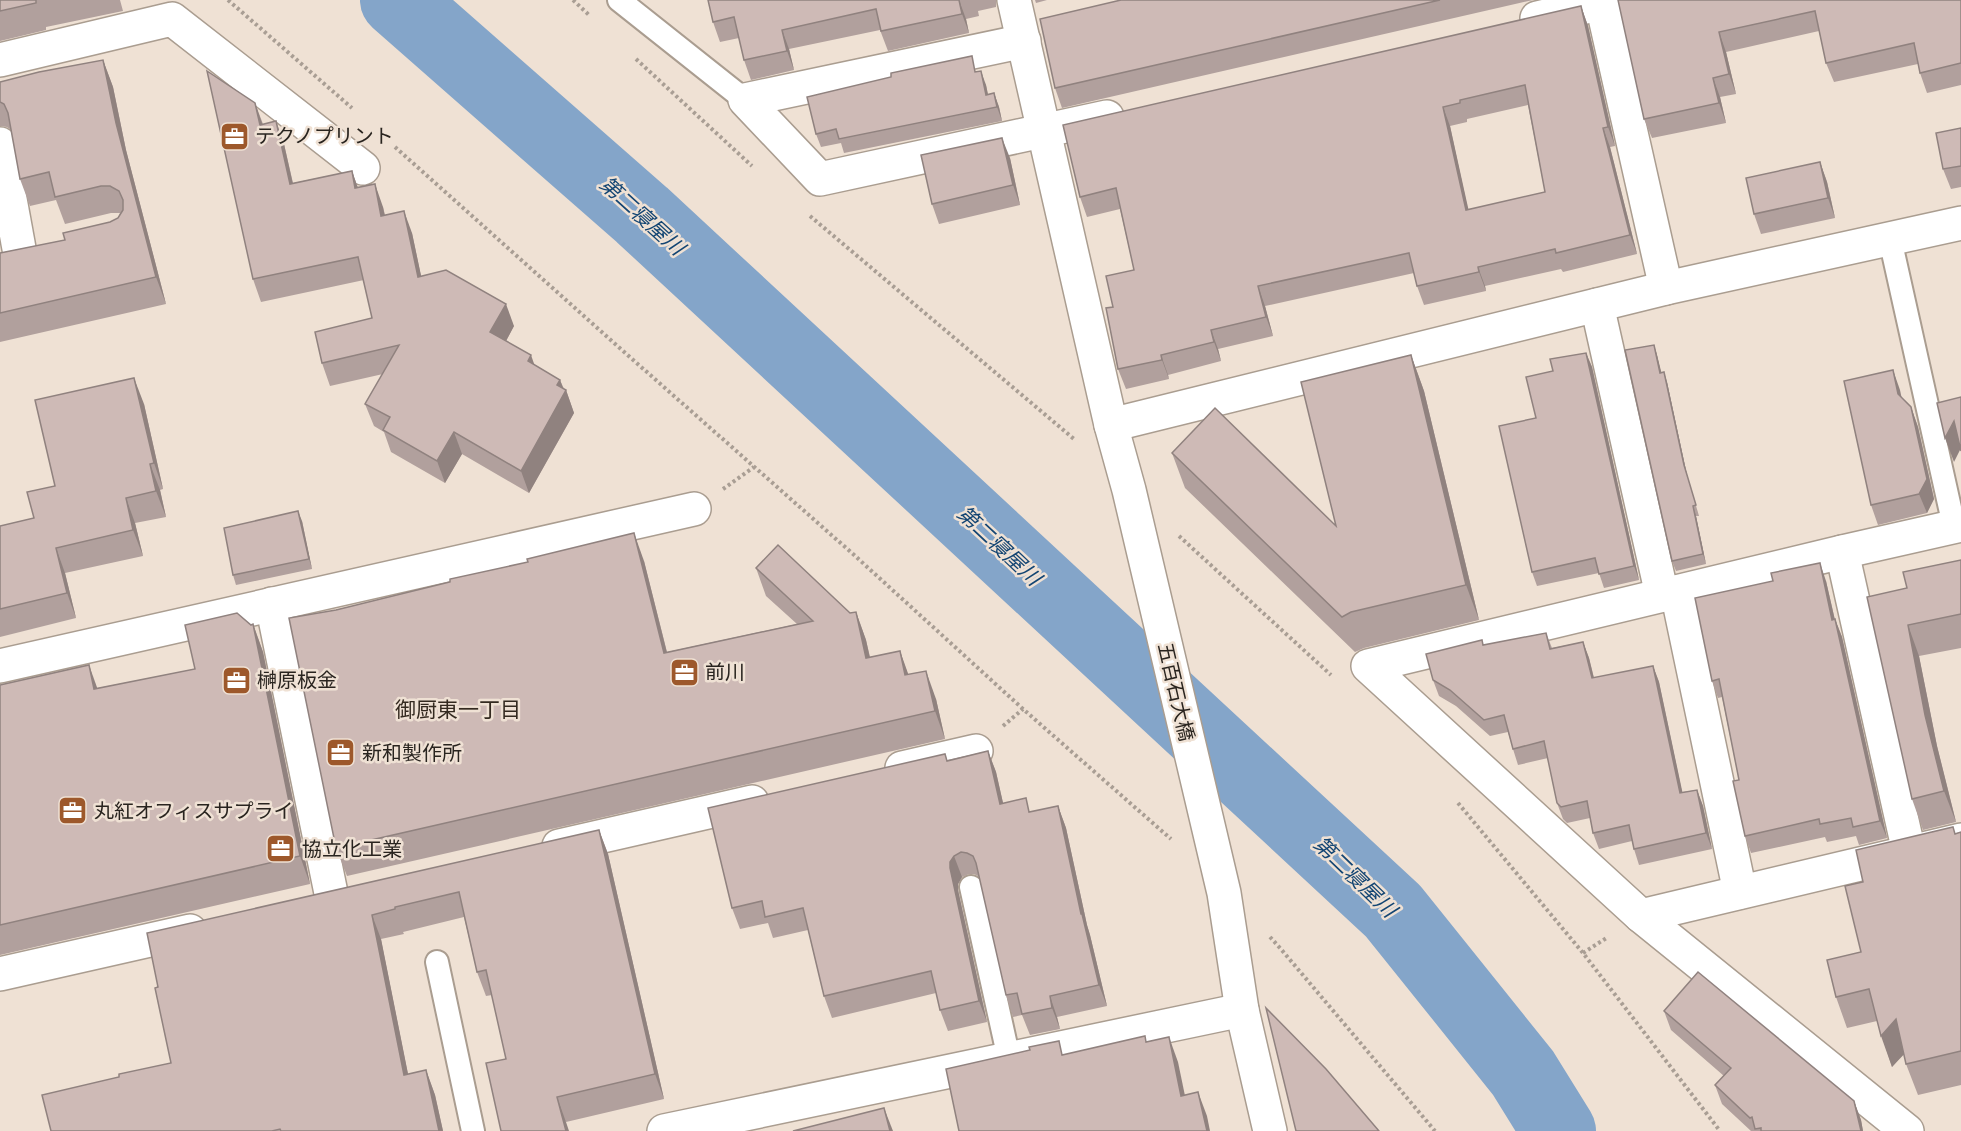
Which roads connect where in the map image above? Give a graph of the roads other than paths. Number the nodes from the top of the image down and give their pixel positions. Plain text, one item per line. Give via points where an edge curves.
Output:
1 (620, 0) edge
2 (1610, 2) edge
3 (1053, 18) edge
4 (1019, 22) edge
5 (1509, 25) edge
6 (0, 60) edge
7 (745, 100) junction
8 (1137, 110) edge
9 (1044, 131) junction
10 (0, 144) edge
11 (363, 168) dead end
12 (1961, 224) edge
13 (1890, 239) junction
14 (52, 247) edge
15 (10, 257) edge
16 (1666, 288) junction
17 (1597, 305) junction
18 (1112, 425) junction
19 (694, 509) dead end
20 (1957, 526) edge
21 (1842, 552) junction
22 (1670, 593) junction
23 (272, 604) junction
24 (0, 666) edge
25 (976, 751) edge
26 (873, 775) edge
27 (781, 796) edge
28 (1961, 840) edge
29 (1909, 852) junction
30 (528, 854) edge
31 (971, 887) dead end
32 (1740, 892) junction
33 (298, 906) edge
34 (1641, 916) junction
35 (218, 924) edge
36 (437, 962) dead end
37 (0, 974) edge
38 (1242, 1010) junction
39 (1009, 1059) junction
40 (473, 1131) edge
41 (664, 1131) edge
42 (1270, 1131) edge
43 (1907, 1131) edge

1 - 7 lane
2 - 5 street
2 - 16 street
3 - 4 street
4 - 7 street
4 - 9 street, 五百石大橋
6 - 11 street via 172,19
7 - 9 street via 820,178
8 - 9 street
9 - 18 street, 五百石大橋
10 - 15 street
12 - 13 street
13 - 16 street
13 - 20 lane
14 - 15 street
16 - 17 street
17 - 18 street
17 - 22 street
18 - 38 street, 五百石大橋 via 1224,894
19 - 23 street
20 - 21 street
21 - 22 street
21 - 29 street
22 - 32 street
22 - 34 street via 1368,666
23 - 24 street
23 - 33 street via 344,896
25 - 26 street
27 - 30 street
28 - 29 street
29 - 32 street
31 - 39 lane
32 - 34 street
34 - 43 street
35 - 37 street
36 - 40 lane
38 - 39 street
38 - 42 street, 五百石大橋
39 - 41 street

